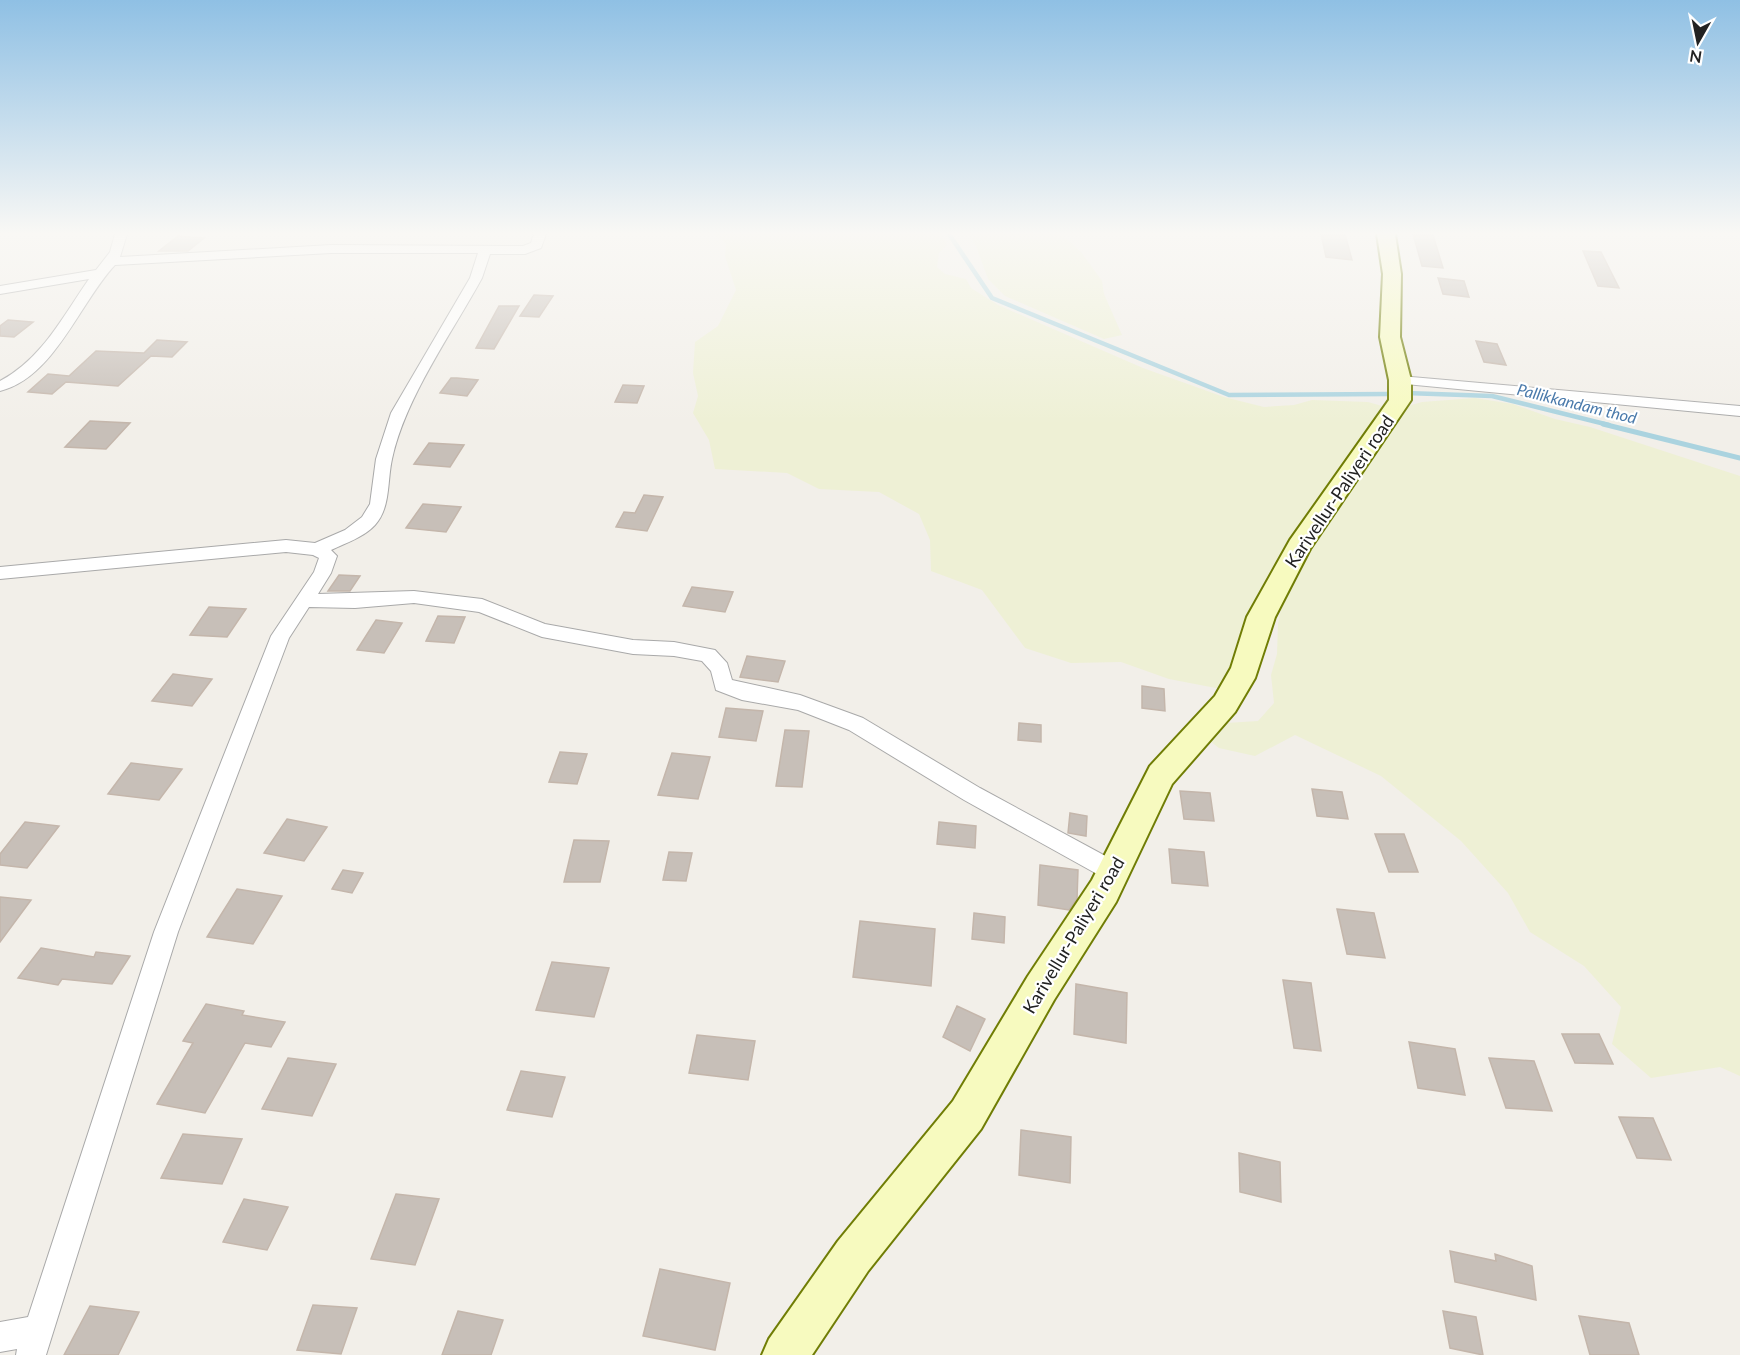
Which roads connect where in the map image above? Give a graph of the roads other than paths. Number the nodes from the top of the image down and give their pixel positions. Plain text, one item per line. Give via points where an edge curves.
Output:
1 (85, 297) edge
2 (465, 297) edge
3 (1391, 297) edge
4 (1400, 380) junction
5 (0, 387) edge
6 (1740, 411) edge
7 (317, 549) junction
8 (0, 573) edge
9 (304, 600) junction
10 (1114, 872) junction
11 (0, 1337) edge
12 (34, 1343) edge
13 (785, 1355) edge

1 - 5 street via 46,349 20,376
2 - 7 street via 399,413 384,459 378,504 369,521
3 - 4 street, Karivellur-Paliyeri road via 1390,337
4 - 6 street
4 - 10 street, Karivellur-Paliyeri road via 1400,400 1299,546 1261,617 1245,670 1225,704 1161,775
7 - 8 street via 286,546
7 - 9 street via 328,556
9 - 10 street via 414,597 482,606 542,630 633,647 708,655 720,668 723,685 800,703 856,724
9 - 12 street via 280,636 166,932
10 - 13 street, Karivellur-Paliyeri road via 967,1115 853,1256
11 - 12 street

